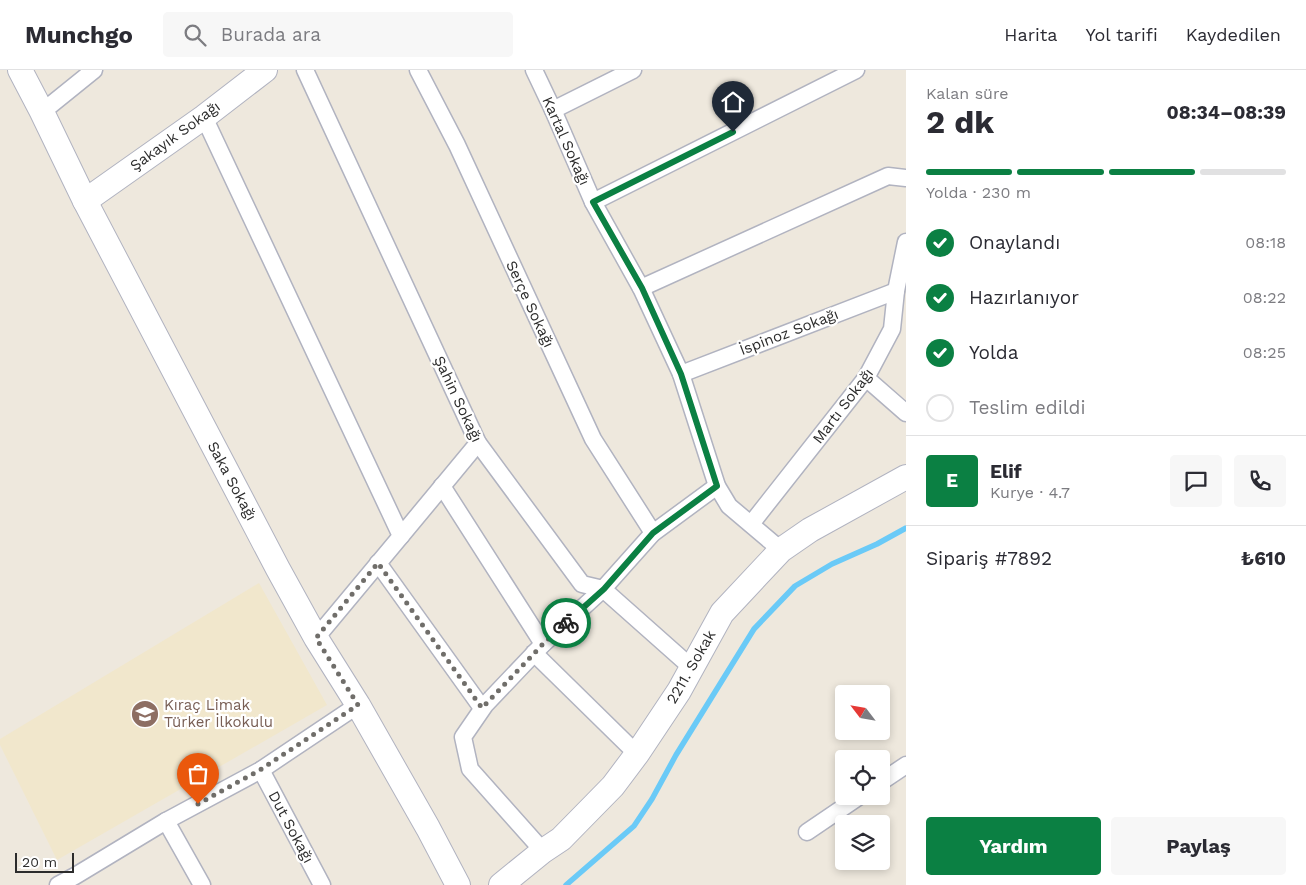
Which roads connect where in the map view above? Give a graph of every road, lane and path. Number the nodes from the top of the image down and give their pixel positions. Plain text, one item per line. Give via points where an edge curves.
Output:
1 (20, 70) edge
2 (94, 70) edge
3 (265, 70) edge
4 (305, 70) edge
5 (418, 70) edge
6 (534, 70) edge
7 (633, 70) edge
8 (856, 70) edge
9 (553, 110) junction
10 (42, 112) junction
11 (204, 117) junction
12 (906, 178) edge
13 (85, 201) junction
14 (593, 202) junction
15 (906, 242) edge
16 (904, 268) edge
17 (642, 288) junction
18 (896, 291) junction
19 (681, 374) junction
20 (866, 378) junction
21 (906, 413) edge
22 (478, 443) junction
23 (906, 477) edge
24 (442, 486) junction
25 (717, 486) junction
26 (751, 524) junction
27 (653, 533) junction
28 (401, 536) junction
29 (781, 550) junction
30 (378, 563) junction
31 (604, 589) junction
32 (316, 638) junction
33 (539, 649) junction
34 (692, 668) junction
35 (358, 705) junction
36 (482, 708) junction
37 (637, 754) junction
38 (906, 765) edge
39 (260, 770) junction
40 (890, 776) edge
41 (847, 805) edge
42 (166, 821) junction
43 (807, 832) dead end
44 (543, 851) junction
45 (77, 881) edge
46 (58, 885) edge
47 (202, 885) edge
48 (322, 885) edge
49 (458, 885) edge
50 (501, 885) edge

1 - 10 street, Saka Sokağı
2 - 10 street
3 - 11 street, Şakayık Sokağı
4 - 22 street, Şahin Sokağı
5 - 27 street, Serçe Sokağı via 592,439
6 - 9 street, Kartal Sokağı
7 - 9 street
8 - 14 street
9 - 14 street, Kartal Sokağı
10 - 13 street, Saka Sokağı
11 - 13 street, Şakayık Sokağı
11 - 28 street
12 - 17 street via 888,176
13 - 32 street, Saka Sokağı
14 - 17 street, Kartal Sokağı
15 - 16 street, Martı Sokağı
16 - 18 street, Martı Sokağı
17 - 19 street, Kartal Sokağı
18 - 19 street, İspinoz Sokağı
18 - 20 street, Martı Sokağı via 892,329
19 - 25 street, Kartal Sokağı
20 - 21 street
20 - 26 street, Martı Sokağı
22 - 24 street
22 - 31 street, Şahin Sokağı via 582,584
23 - 29 street, 2211. Sokak via 810,530
24 - 28 street
24 - 33 street
25 - 26 street, Kartal Sokağı via 729,506
25 - 27 street
26 - 29 street, Kartal Sokağı
27 - 31 street
28 - 30 street
29 - 34 street, 2211. Sokak via 722,613
30 - 32 street
30 - 36 street
31 - 33 street
31 - 34 street, Şahin Sokağı
32 - 35 street, Saka Sokağı
33 - 36 street
33 - 37 street
34 - 37 street, 2211. Sokak
35 - 39 street
35 - 49 street, Saka Sokağı
36 - 44 street via 463,737 470,769
37 - 44 street, 2211. Sokak via 613,786 561,839
38 - 40 street
39 - 42 street
39 - 48 street, Dut Sokağı
41 - 43 street
42 - 45 street
42 - 47 street
44 - 50 street, 2211. Sokak
45 - 46 street

